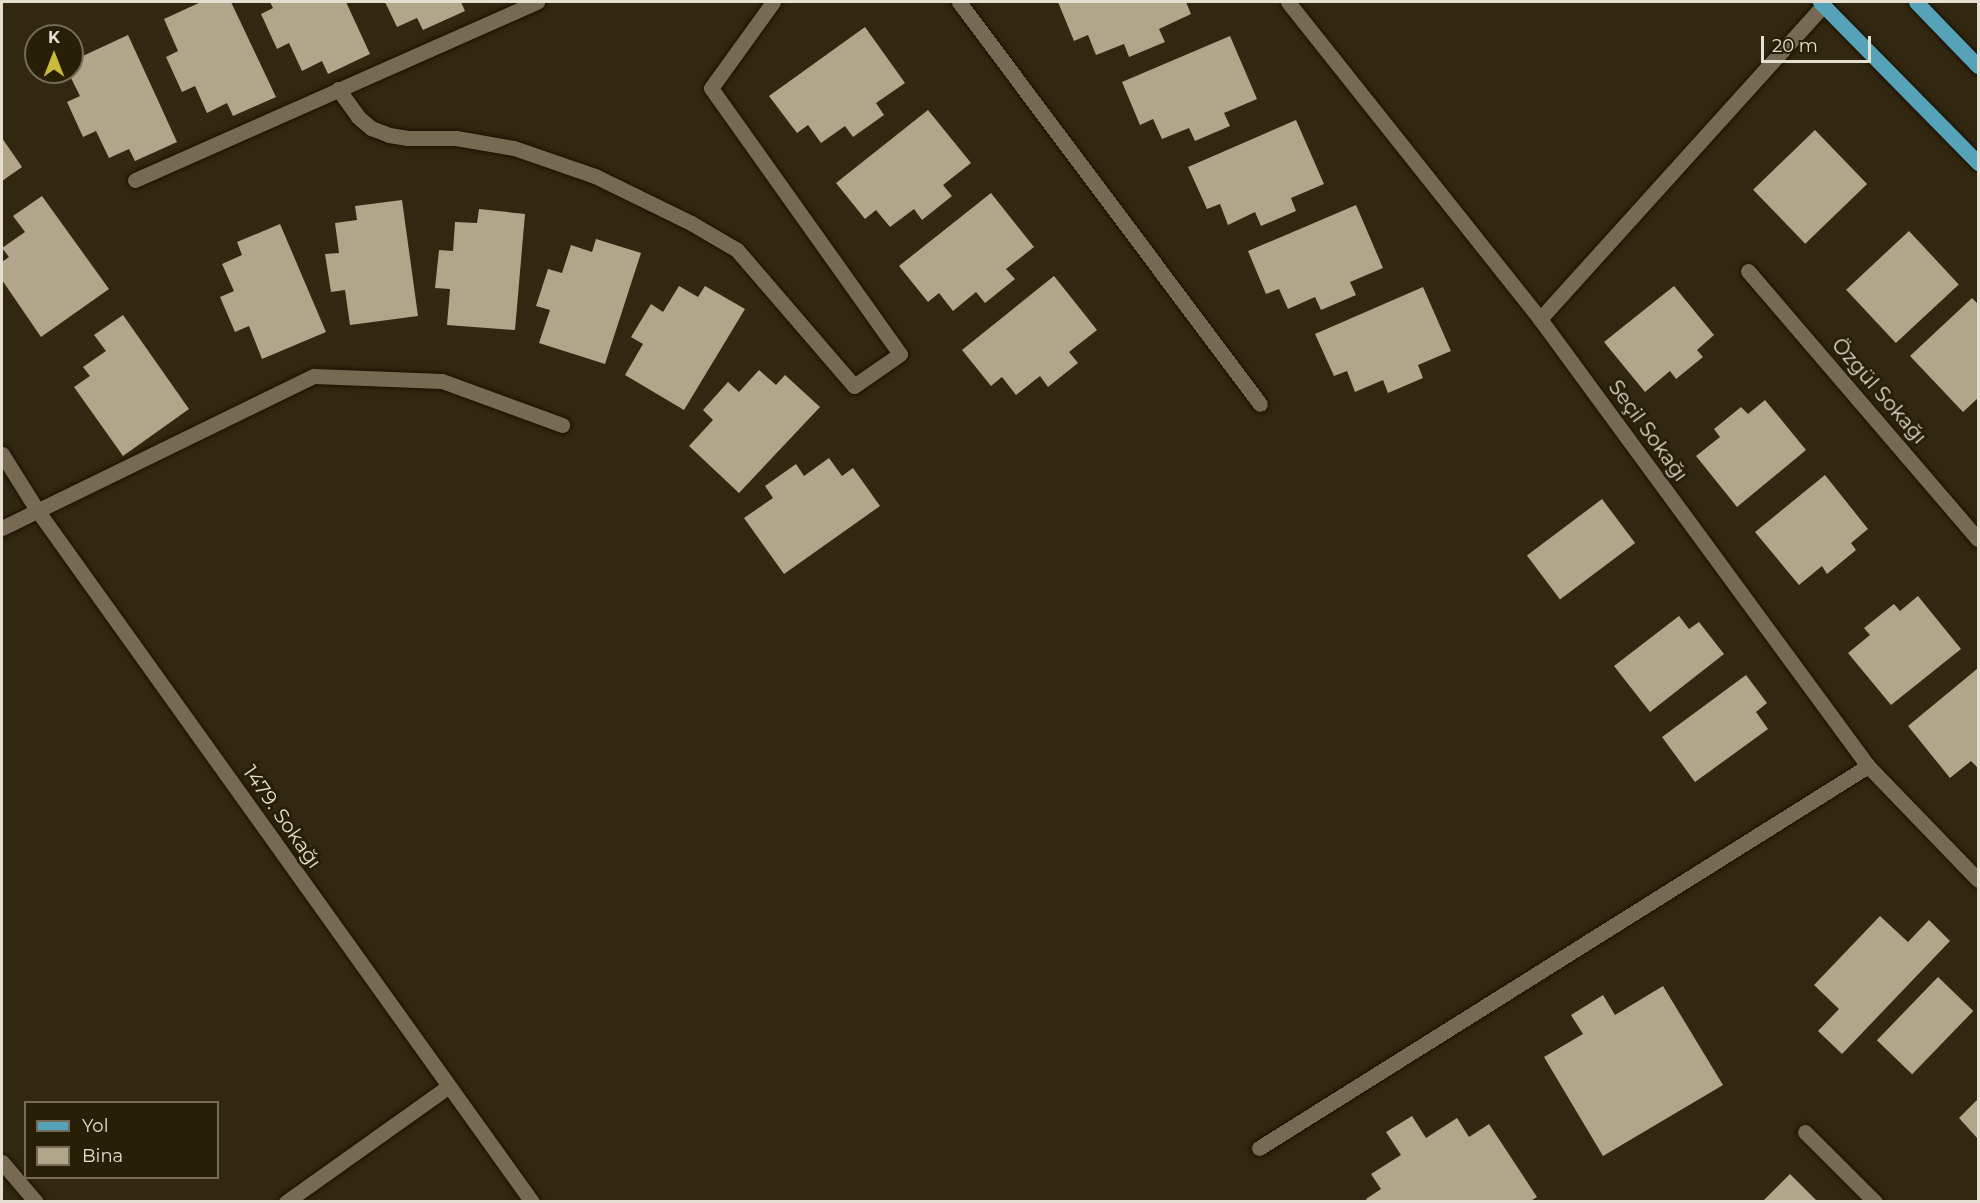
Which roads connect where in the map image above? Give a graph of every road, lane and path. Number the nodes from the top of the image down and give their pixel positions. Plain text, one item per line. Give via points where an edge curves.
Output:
1 (537, 2) edge
2 (773, 2) edge
3 (959, 2) edge
4 (1288, 2) edge
5 (1916, 2) edge
6 (1822, 3) edge
7 (1978, 66) edge
8 (338, 89) junction
9 (1978, 163) edge
10 (135, 180) dead end
11 (1748, 271) dead end
12 (1540, 319) junction
13 (1260, 404) dead end
14 (562, 425) dead end
15 (2, 454) edge
16 (37, 510) junction
17 (2, 528) edge
18 (1978, 539) edge
19 (1868, 766) junction
20 (1978, 880) edge
21 (448, 1087) junction
22 (1805, 1132) dead end
23 (1259, 1148) dead end
24 (2, 1162) edge
25 (36, 1202) edge
26 (286, 1202) edge
27 (532, 1202) edge
28 (1875, 1202) edge

1 - 8 street
2 - 8 street via 711,88 900,354 854,386 737,250 691,223 595,176 514,148 456,138 389,135 358,117
3 - 13 street
4 - 12 street, Seçil Sokağı
5 - 7 main road
6 - 9 main road
6 - 12 street
8 - 10 street
11 - 18 street, Özgül Sokağı
12 - 19 street, Seçil Sokağı
14 - 16 street via 442,381 314,376
15 - 16 street, 1479. Sokağı
16 - 17 street
16 - 21 street, 1479. Sokağı
19 - 20 street, Seçil Sokağı
19 - 23 street
21 - 26 street
21 - 27 street, 1479. Sokağı
22 - 28 street
24 - 25 street

